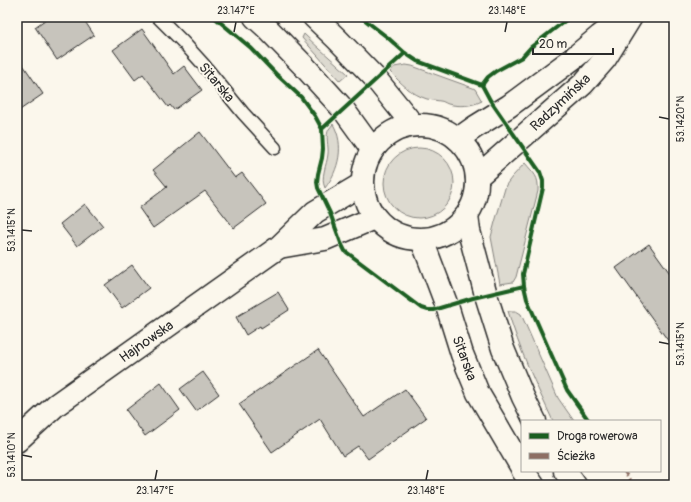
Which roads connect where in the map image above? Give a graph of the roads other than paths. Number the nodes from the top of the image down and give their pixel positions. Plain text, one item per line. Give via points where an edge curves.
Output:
1 (158, 17) edge
2 (255, 17) edge
3 (314, 17) edge
4 (626, 17) edge
5 (631, 17) edge
6 (413, 125) junction
7 (458, 139) junction
8 (275, 148) dead end
9 (372, 149) junction
10 (477, 177) junction
11 (362, 184) junction
12 (467, 216) junction
13 (374, 218) junction
14 (422, 240) junction
15 (278, 247) junction
16 (534, 420) edge
17 (17, 440) edge
18 (521, 467) edge
19 (524, 472) edge
20 (566, 472) edge
21 (533, 485) edge
22 (575, 485) edge

1 - 8 lane, Sitarska
2 - 9 street via 343,109
3 - 6 street via 376,79
4 - 7 street, Radzymińska via 509,106
5 - 10 street, Radzymińska via 605,59 583,84
6 - 7 street via 428,125 444,130
6 - 9 street via 397,129 383,137
7 - 10 street via 474,163
9 - 11 street via 366,160
10 - 12 street via 477,190
11 - 13 street via 365,202
11 - 15 street, Hajnowska via 315,212
12 - 14 street via 439,237
12 - 16 street via 486,295 503,349
13 - 14 street via 388,230 404,238
13 - 15 street, Hajnowska via 325,239
14 - 18 street, Sitarska via 478,393
15 - 17 street, Hajnowska via 56,405
19 - 21 street, Sitarska
20 - 22 street

